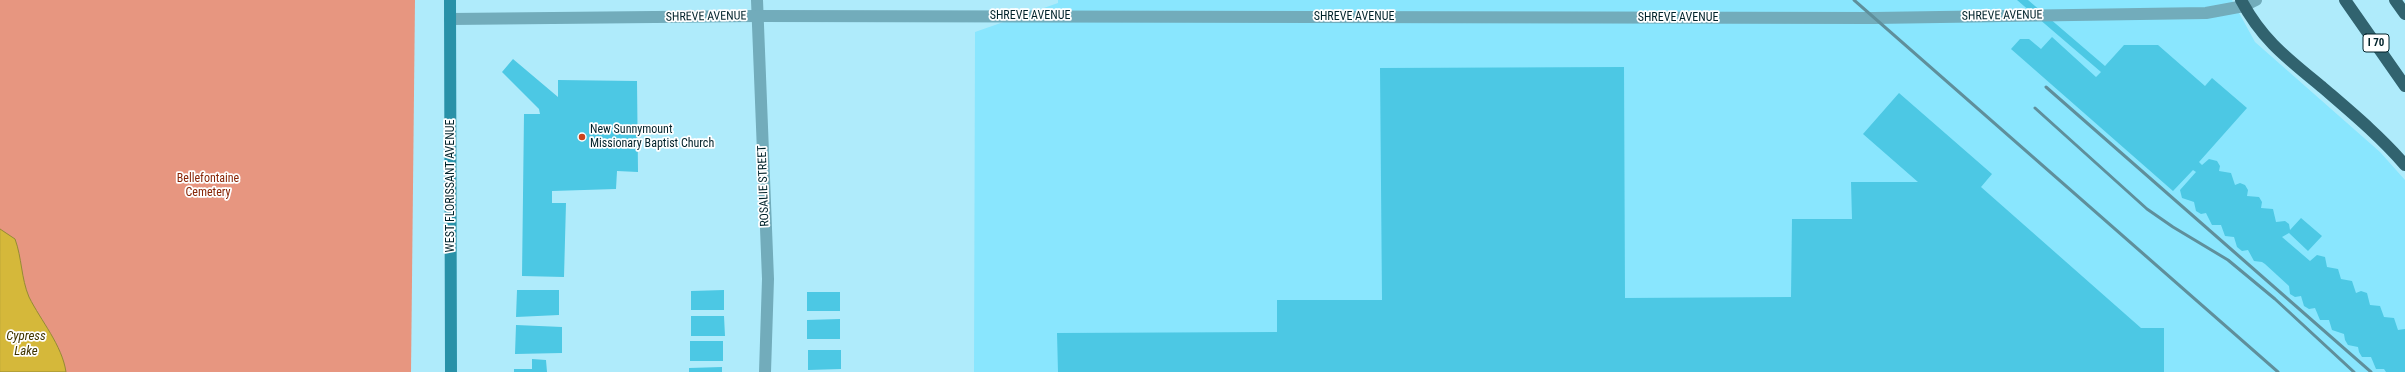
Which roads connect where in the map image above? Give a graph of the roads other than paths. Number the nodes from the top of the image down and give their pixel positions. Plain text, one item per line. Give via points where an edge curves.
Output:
1 (450, 0) edge
2 (758, 0) edge
3 (2256, 0) edge
4 (2345, 0) edge
5 (2395, 0) edge
6 (2243, 3) edge
7 (2405, 14) edge
8 (757, 16) junction
9 (450, 19) junction
10 (2405, 86) edge
11 (2405, 165) edge
12 (451, 372) edge
13 (765, 372) edge

1 - 9 main road, WEST FLORISSANT AVENUE
2 - 8 street, ROSALIE STREET
3 - 6 street, SHREVE AVENUE
4 - 10 highway, I 70
5 - 7 highway
6 - 8 street, SHREVE AVENUE via 2206,13 1874,18
6 - 11 highway via 2260,32 2274,47 2359,118
8 - 9 street, SHREVE AVENUE
8 - 13 street, ROSALIE STREET via 768,279
9 - 12 main road, WEST FLORISSANT AVENUE

